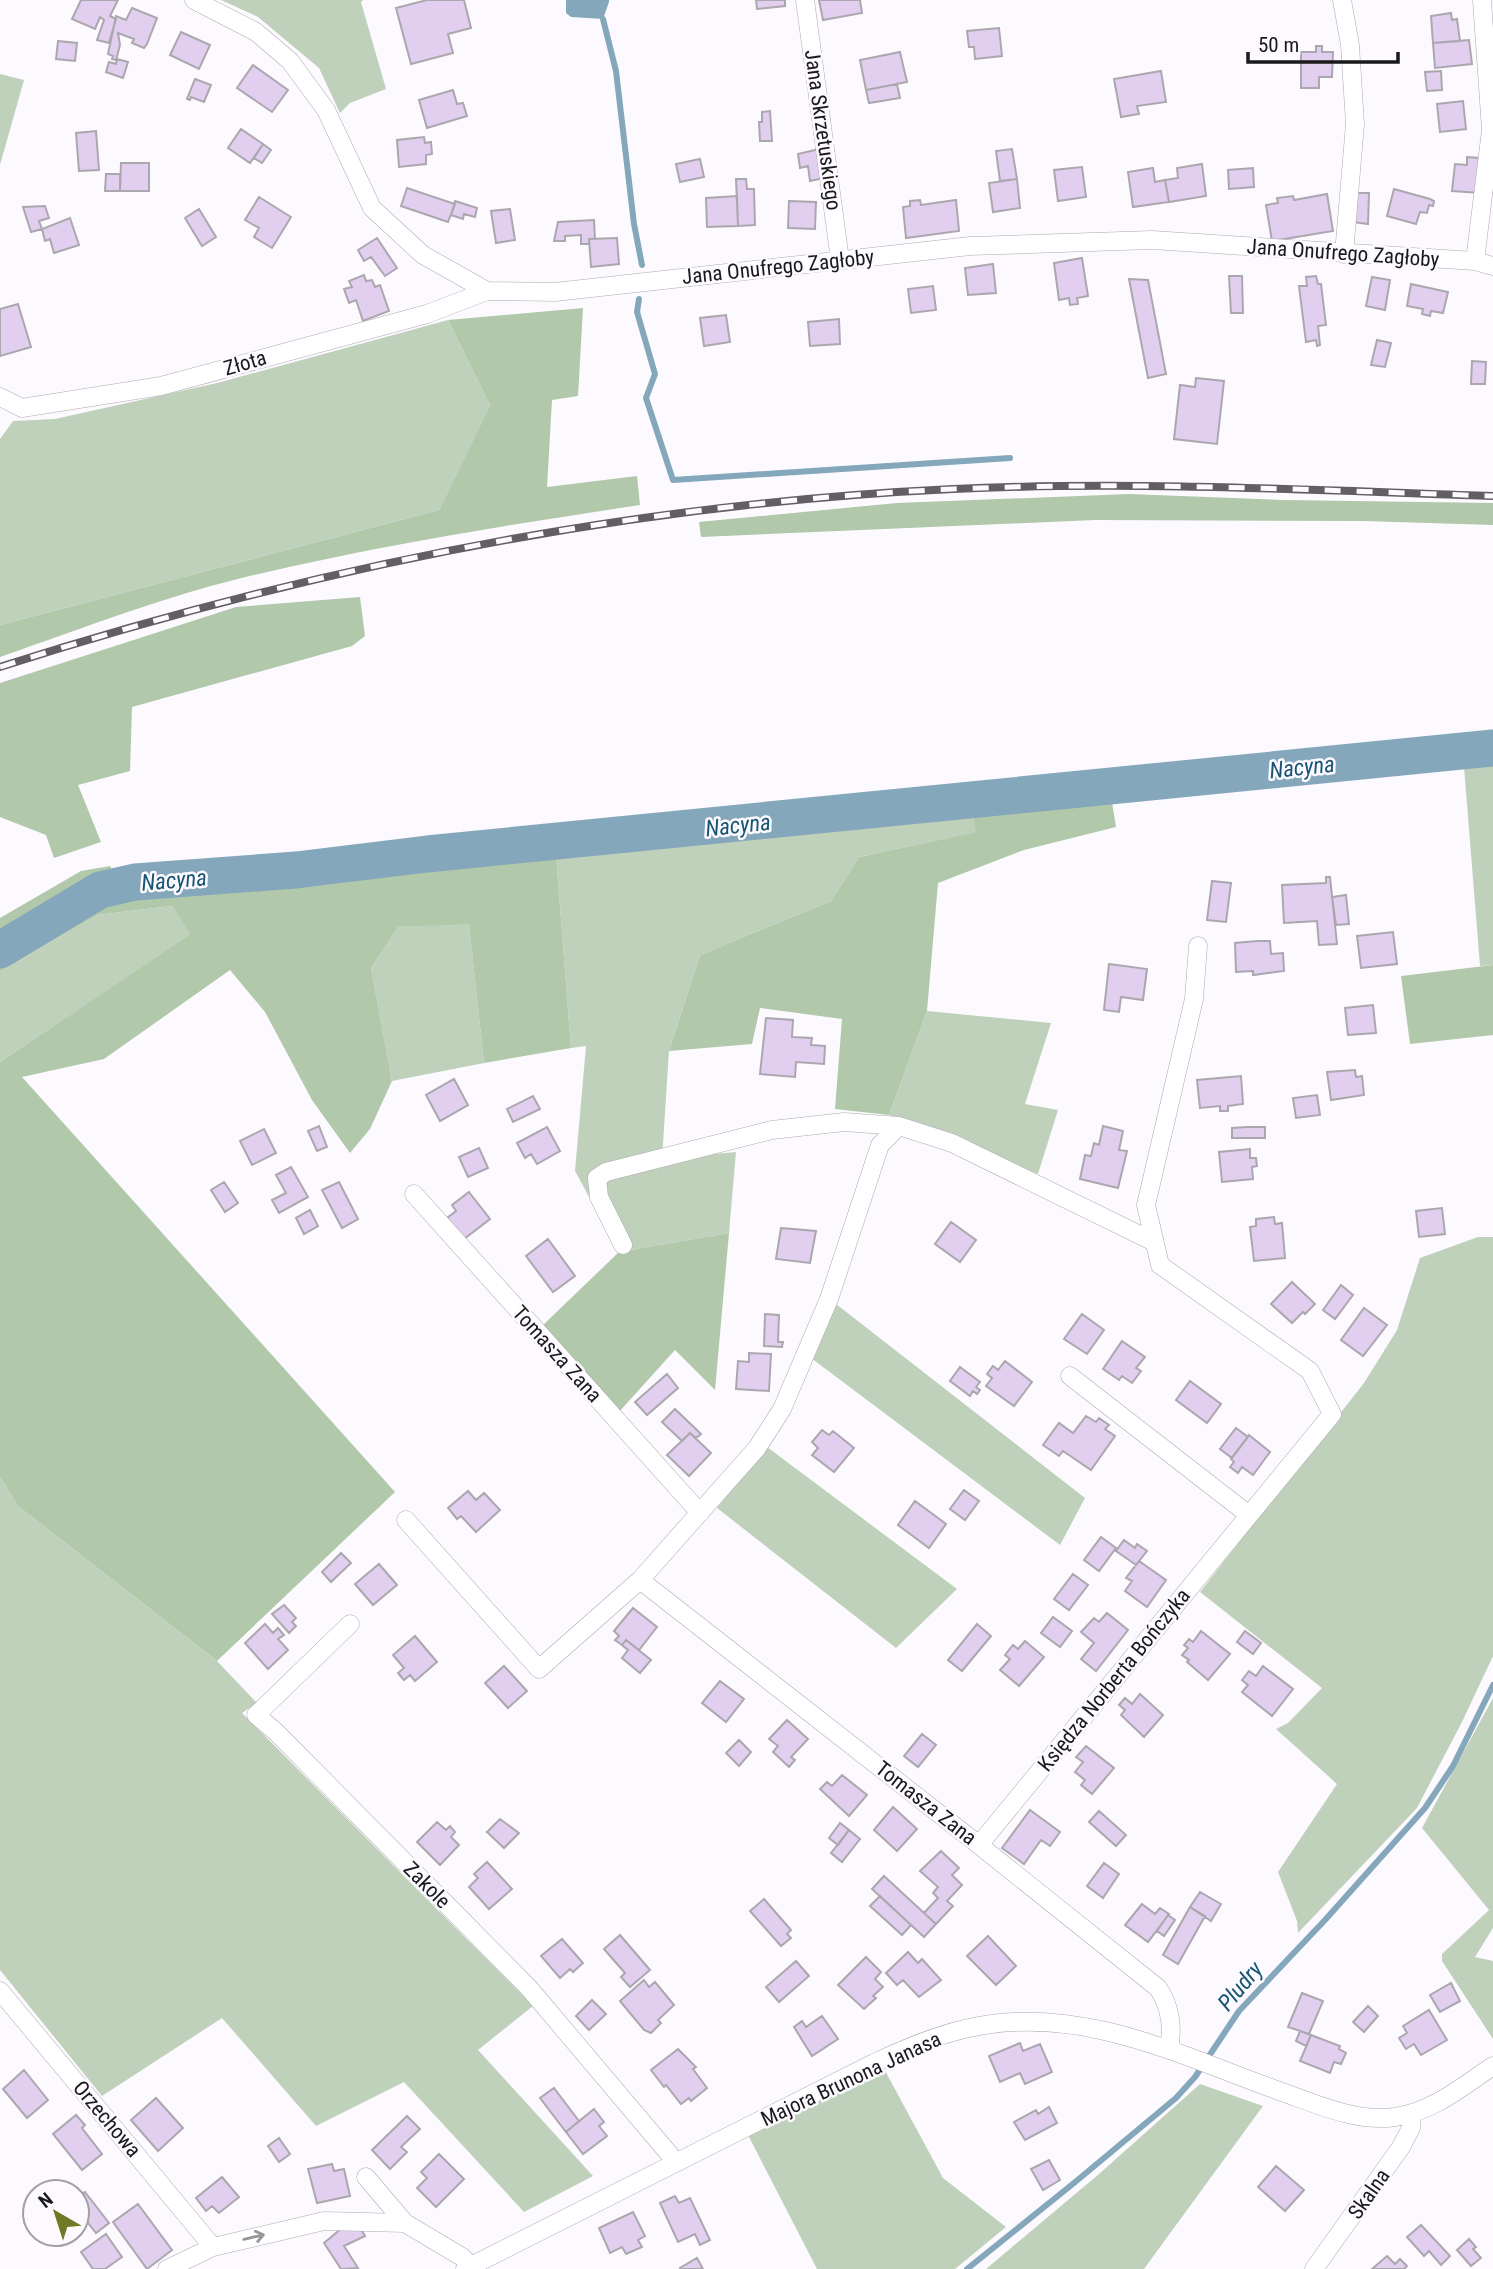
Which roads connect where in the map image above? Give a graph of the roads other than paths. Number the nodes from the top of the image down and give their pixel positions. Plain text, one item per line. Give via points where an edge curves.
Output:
1 (194, 0) edge
2 (805, 0) edge
3 (1342, 0) edge
4 (1482, 0) edge
5 (1344, 254) junction
6 (840, 260) junction
7 (1475, 261) junction
8 (1493, 266) edge
9 (487, 291) junction
10 (0, 397) edge
11 (1198, 946) dead end
12 (899, 1126) junction
13 (414, 1194) dead end
14 (1154, 1242) junction
15 (623, 1245) dead end
16 (1070, 1376) dead end
17 (700, 1513) junction
18 (1249, 1515) junction
19 (406, 1520) dead end
20 (640, 1580) junction
21 (350, 1624) dead end
22 (979, 1845) junction
23 (0, 1991) edge
24 (1177, 2053) junction
25 (1493, 2066) edge
26 (1412, 2113) junction
27 (676, 2162) junction
28 (366, 2177) dead end
29 (405, 2223) junction
30 (213, 2247) junction
31 (468, 2267) edge
32 (167, 2269) edge
33 (1314, 2269) edge

1 - 9 street, Jana Onufrego Zagłoby via 256,32 290,61 326,110 372,208 423,255
2 - 6 street, Jana Skrzetuskiego
3 - 5 street via 1350,45 1354,124
4 - 7 street via 1491,130
5 - 6 street, Jana Onufrego Zagłoby via 1152,240 970,246
5 - 7 street, Jana Onufrego Zagłoby
6 - 9 street, Jana Onufrego Zagłoby via 555,292
7 - 8 street, Jana Onufrego Zagłoby
9 - 10 street, Złota via 427,314 161,386 22,408
11 - 14 street, Księdza Norberta Bończyka via 1194,999 1146,1205
12 - 14 street via 953,1143
12 - 15 street via 844,1122 772,1130 606,1172 597,1178 598,1197
12 - 17 street via 880,1145 829,1299 782,1409 758,1448
13 - 17 street, Tomasza Zana
14 - 18 street, Księdza Norberta Bończyka via 1160,1265 1310,1371 1332,1414
16 - 18 street
17 - 20 street
18 - 22 street, Księdza Norberta Bończyka
19 - 20 street via 539,1669
20 - 22 street, Tomasza Zana
21 - 27 street, Zakole via 256,1715 529,1988
22 - 24 street, Tomasza Zana via 1158,1988 1169,2009
23 - 30 street, Orzechowa
24 - 26 street, Majora Brunona Janasa via 1362,2116 1389,2118
24 - 27 street, Majora Brunona Janasa via 1102,2029 1062,2023 1017,2021 968,2028 891,2056
25 - 26 street, Majora Brunona Janasa
26 - 33 street, Skalna via 1411,2128 1401,2147
27 - 31 street, Majora Brunona Janasa
28 - 29 street
30 -> 29 street via 324,2221
29 - 31 street via 462,2257
30 - 32 street

